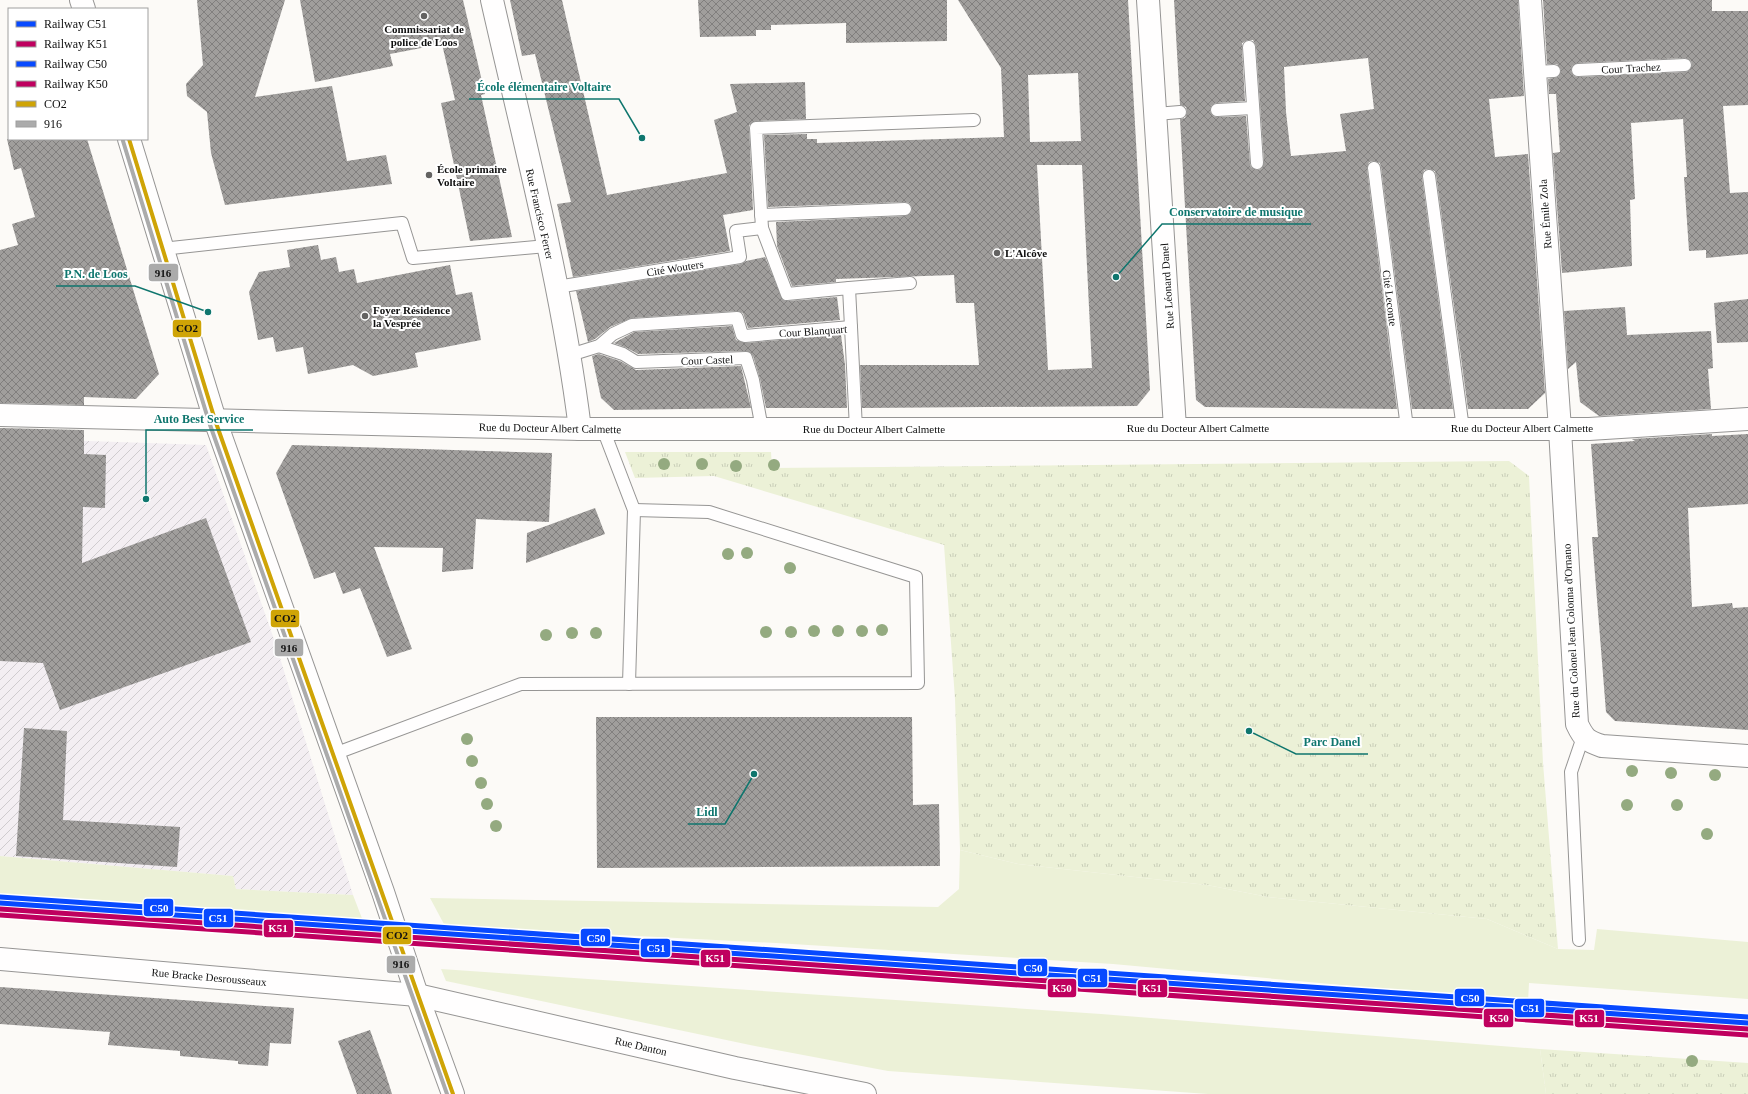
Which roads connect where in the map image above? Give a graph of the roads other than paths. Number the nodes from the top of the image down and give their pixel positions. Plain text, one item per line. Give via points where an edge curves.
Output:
1 (492, 0) edge
2 (1148, 0) edge
3 (1530, 0) edge
4 (1249, 47) dead end
5 (1685, 65) dead end
6 (1578, 70) dead end
7 (1253, 108) junction
8 (1217, 110) dead end
9 (1180, 112) dead end
10 (1156, 114) junction
11 (974, 120) dead end
12 (129, 140) edge
13 (1257, 163) dead end
14 (1374, 168) dead end
15 (1429, 176) dead end
16 (905, 209) dead end
17 (761, 215) junction
18 (762, 228) junction
19 (547, 246) junction
20 (162, 249) junction
21 (910, 283) dead end
22 (557, 287) junction
23 (849, 288) junction
24 (851, 327) junction
25 (599, 346) junction
26 (570, 355) junction
27 (0, 415) edge
28 (1748, 419) edge
29 (215, 420) junction
30 (1175, 428) junction
31 (1407, 428) junction
32 (580, 429) junction
33 (603, 429) junction
34 (762, 429) junction
35 (856, 429) junction
36 (1464, 429) junction
37 (1560, 429) junction
38 (634, 510) junction
39 (629, 684) junction
40 (1583, 737) junction
41 (334, 754) junction
42 (1748, 756) edge
43 (1579, 940) dead end
44 (0, 959) edge
45 (417, 995) junction
46 (453, 1094) edge
47 (865, 1094) edge

1 - 19 street, Rue Francisco Ferrer
2 - 10 street, Rue Léonard Danel
3 - 37 street, Rue Émile Zola via 1545,72
4 - 7 lane
5 - 6 lane, Cour Trachez
7 - 8 lane
7 - 13 lane
9 - 10 lane
10 - 30 street, Rue Léonard Danel
11 - 17 lane via 756,128
12 - 20 street
14 - 31 lane, Cité Leconte
15 - 36 lane
16 - 17 lane
17 - 18 lane
18 - 22 lane, Cité Wouters via 736,231 740,257
18 - 23 lane via 787,294
19 - 20 lane via 413,258 402,223
19 - 22 street, Rue Francisco Ferrer
20 - 29 street
21 - 23 lane
22 - 26 street, Rue Francisco Ferrer
23 - 24 lane
24 - 25 lane, Cour Blanquart via 745,336 742,335 737,318 730,318 632,326 613,334
24 - 35 lane, Cour Blanquart
25 - 26 lane
25 - 34 lane, Cour Castel via 623,354 636,362 746,358
26 - 32 street, Rue Francisco Ferrer
27 - 29 street, Rue du Docteur Albert Calmette
28 - 37 street, Rue du Docteur Albert Calmette
29 - 32 street, Rue du Docteur Albert Calmette
29 - 41 street
30 - 31 street, Rue du Docteur Albert Calmette
30 - 35 street, Rue du Docteur Albert Calmette
31 - 36 street, Rue du Docteur Albert Calmette
32 - 33 street, Rue du Docteur Albert Calmette
33 - 34 street, Rue du Docteur Albert Calmette
33 - 38 lane
34 - 35 street, Rue du Docteur Albert Calmette
36 - 37 street, Rue du Docteur Albert Calmette
37 - 40 street, Rue du Colonel Jean Colonna d'Ornano via 1575,714
38 - 39 lane
38 - 39 lane via 709,512 916,577 918,683
39 - 41 lane via 521,684
40 - 42 street via 1602,746
40 - 43 lane via 1571,772
41 - 45 street
44 - 45 street, Rue Bracke Desrousseaux
45 - 46 street
45 - 47 street, Rue Danton via 735,1068

